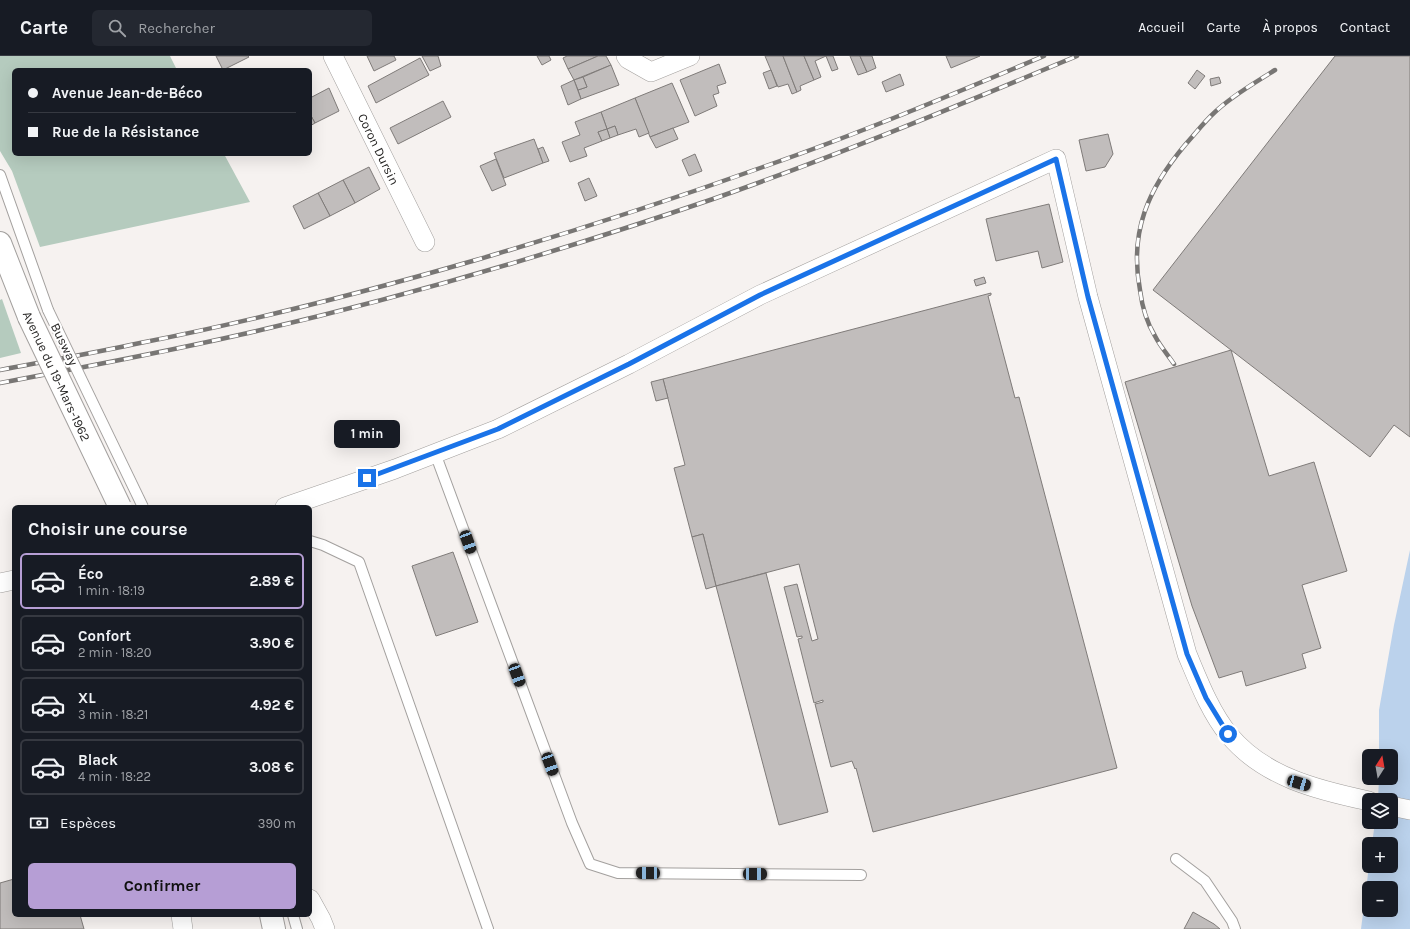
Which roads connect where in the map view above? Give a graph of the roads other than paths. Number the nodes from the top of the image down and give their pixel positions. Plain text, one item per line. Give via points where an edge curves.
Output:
1 (333, 56) edge
2 (626, 56) edge
3 (690, 56) edge
4 (0, 175) edge
5 (425, 242) dead end
6 (0, 243) edge
7 (38, 313) junction
8 (436, 453) junction
9 (119, 505) edge
10 (142, 505) edge
11 (291, 505) edge
12 (312, 542) edge
13 (12, 580) edge
14 (0, 583) edge
15 (1362, 800) edge
16 (1398, 807) edge
17 (1410, 810) edge
18 (1176, 859) dead end
19 (861, 875) dead end
20 (312, 903) edge
21 (181, 917) edge
22 (271, 917) edge
23 (294, 917) edge
24 (183, 929) edge
25 (274, 929) edge
26 (297, 929) edge
27 (325, 929) edge
28 (488, 929) edge
29 (1235, 929) edge

1 - 5 street, Coron Dursin
2 - 3 street via 652,72
4 - 7 lane, Busway
6 - 7 main road, Avenue du 19-Mars-1962
7 - 9 main road, Avenue du 19-Mars-1962, bridge
7 - 10 lane, Busway, bridge
8 - 11 street
8 - 15 street via 498,429 760,295 1056,159 1096,328 1187,654 1206,698 1228,734 1243,750 1269,768 1299,783
8 - 19 lane via 572,823 590,864 618,873
12 - 28 lane via 359,562
13 - 14 street
16 - 17 street
18 - 29 lane via 1205,881
20 - 27 street
21 - 24 street
22 - 25 main road
23 - 26 lane

